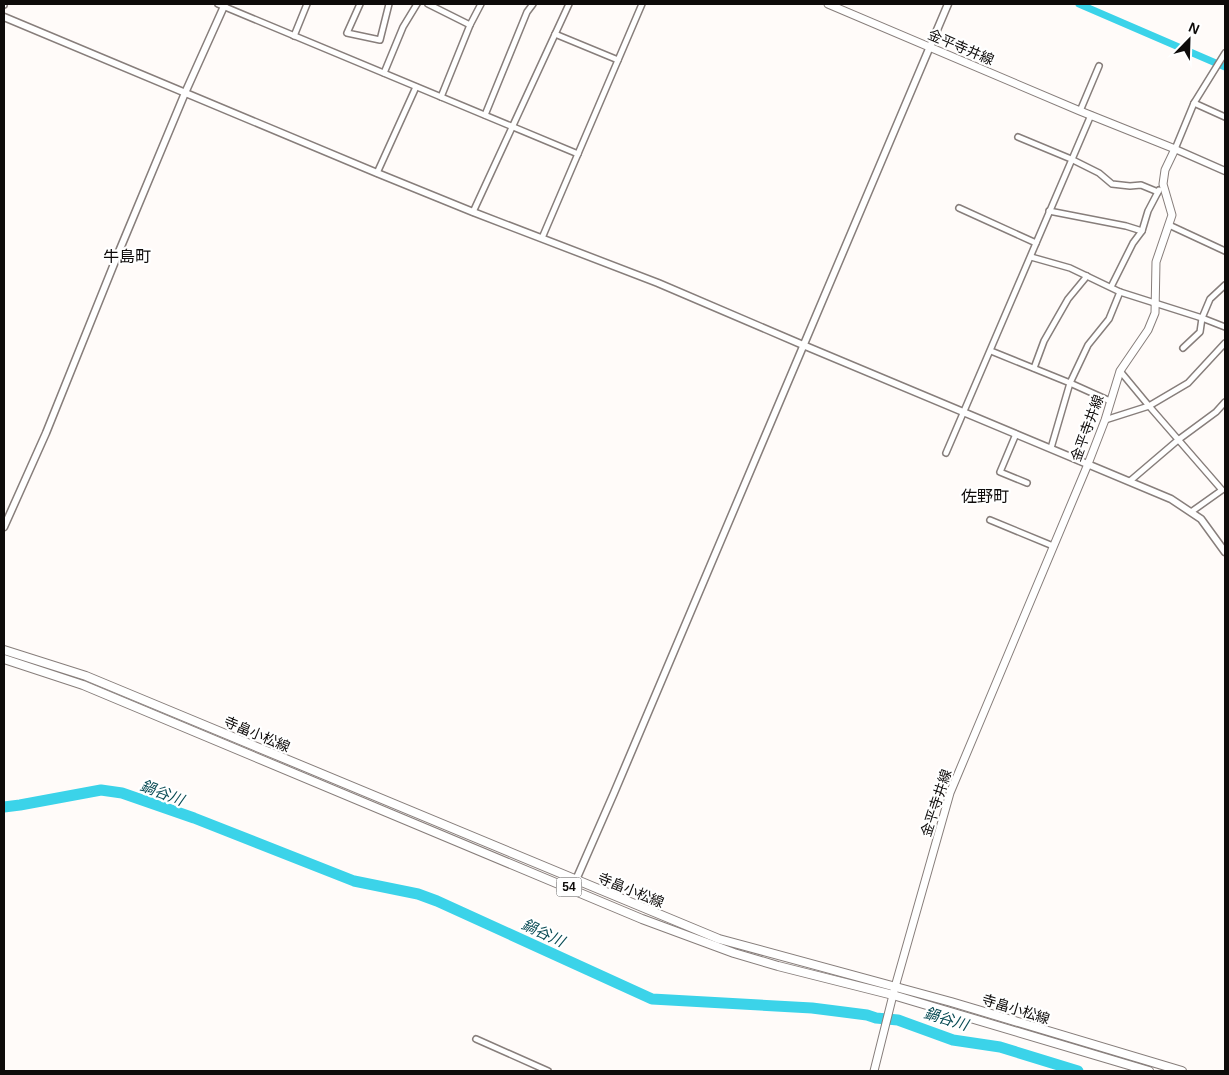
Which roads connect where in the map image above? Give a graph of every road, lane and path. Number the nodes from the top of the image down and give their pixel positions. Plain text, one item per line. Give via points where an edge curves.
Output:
1 (307, 4) edge
2 (360, 4) edge
3 (389, 4) edge
4 (417, 4) edge
5 (428, 4) edge
6 (481, 4) edge
7 (533, 4) edge
8 (569, 4) edge
9 (642, 4) edge
10 (828, 4) edge
11 (948, 4) edge
12 (222, 5) edge
13 (4, 17) edge
14 (470, 25) junction
15 (555, 34) junction
16 (294, 36) junction
17 (930, 48) junction
18 (1225, 53) edge
19 (618, 60) junction
20 (1221, 62) edge
21 (1099, 66) dead end
22 (384, 73) junction
23 (416, 87) junction
24 (185, 93) junction
25 (441, 97) junction
26 (1194, 103) junction
27 (1080, 111) junction
28 (485, 115) junction
29 (1092, 115) junction
30 (1225, 117) edge
31 (512, 126) junction
32 (1018, 137) dead end
33 (1175, 149) junction
34 (578, 154) junction
35 (1071, 159) junction
36 (1225, 171) edge
37 (377, 173) junction
38 (1163, 184) junction
39 (1158, 192) junction
40 (959, 208) dead end
41 (1049, 211) junction
42 (473, 212) junction
43 (1170, 225) junction
44 (1142, 232) junction
45 (542, 238) junction
46 (1036, 243) junction
47 (1225, 252) edge
48 (1031, 257) junction
49 (1087, 276) junction
50 (1225, 285) edge
51 (1111, 287) junction
52 (1120, 292) junction
53 (1155, 302) junction
54 (1202, 318) junction
55 (1225, 327) edge
56 (1225, 343) edge
57 (803, 345) junction
58 (1183, 348) dead end
59 (991, 351) junction
60 (1034, 368) junction
61 (1120, 371) junction
62 (1070, 383) junction
63 (1110, 401) junction
64 (1225, 402) edge
65 (1149, 406) junction
66 (964, 412) junction
67 (1105, 420) junction
68 (1016, 434) junction
69 (1178, 440) junction
70 (1051, 448) junction
71 (946, 453) dead end
72 (1088, 464) junction
73 (1130, 481) junction
74 (1027, 483) dead end
75 (1224, 489) edge
76 (1192, 512) junction
77 (990, 520) dead end
78 (5, 525) edge
79 (1053, 546) junction
80 (1225, 552) edge
81 (4, 650) edge
82 (4, 659) edge
83 (576, 880) junction
84 (572, 889) junction
85 (895, 987) junction
86 (893, 995) junction
87 (476, 1039) dead end
88 (548, 1071) edge
89 (874, 1071) edge
90 (1149, 1071) edge
91 (1182, 1071) edge

1 - 16 street
2 - 3 street via 347,33 380,40
4 - 22 street
5 - 14 street
6 - 14 street
7 - 28 street
8 - 15 street
9 - 19 street
10 - 17 main road, 金平寺井線
11 - 17 street
12 - 16 street
12 - 24 street
13 - 24 street
14 - 25 street
15 - 19 street
15 - 31 street
16 - 22 street
17 - 27 main road, 金平寺井線
17 - 57 street
18 - 20 street
19 - 34 street
20 - 26 street
21 - 27 street
22 - 23 street
23 - 25 street
23 - 37 street
24 - 37 street
24 - 78 street
25 - 28 street
26 - 30 street
26 - 33 street
27 - 29 main road, 金平寺井線
28 - 31 street
29 - 33 main road, 金平寺井線
29 - 35 street
31 - 34 street
31 - 42 street
32 - 35 street
33 - 36 street
33 - 38 main road via 1165,170
34 - 45 street
35 - 39 street via 1099,173 1112,184 1141,185
35 - 41 street
37 - 42 street
38 - 39 street
38 - 43 main road, 金平寺井線 via 1172,215
39 - 44 street
40 - 46 street
41 - 44 street
41 - 46 street
42 - 45 street
43 - 47 street
43 - 53 main road, 金平寺井線 via 1156,262
44 - 51 street
45 - 57 street via 658,282
46 - 48 street
48 - 49 street
48 - 59 street
49 - 51 street
49 - 60 street via 1048,334
50 - 54 street via 1210,299
51 - 52 street
52 - 53 street
52 - 62 street via 1109,319 1088,345
53 - 54 street
53 - 61 main road, 金平寺井線 via 1155,313 1148,330
54 - 55 street
54 - 58 street via 1200,332
56 - 65 street via 1188,383
57 - 66 street
57 - 83 street
59 - 60 street
59 - 66 street
60 - 62 street
61 - 63 main road, 金平寺井線
61 - 65 street
62 - 63 street
62 - 70 street
63 - 67 main road, 金平寺井線
64 - 69 street
65 - 67 street
65 - 69 street
66 - 68 street
66 - 71 street
67 - 72 main road, 金平寺井線
68 - 70 street
68 - 74 street via 1000,472
69 - 73 street
69 - 75 street
70 - 72 street
72 - 73 street
72 - 79 main road, 金平寺井線
73 - 76 street
75 - 76 street
76 - 80 street
77 - 79 street
79 - 85 main road, 金平寺井線 via 950,793
81 - 83 main road, 寺畠小松線 / 54 via 86,676
82 - 84 main road, 寺畠小松線 / 54 via 83,685
83 - 84 street
83 - 85 main road, 寺畠小松線 / 54 via 719,939
84 - 86 main road, 寺畠小松線 / 54 via 726,950
85 - 86 main road, 金平寺井線
85 - 91 main road, 寺畠小松線 / 54
86 - 89 main road, 金平寺井線
86 - 90 main road, 寺畠小松線 / 54
87 - 88 street

